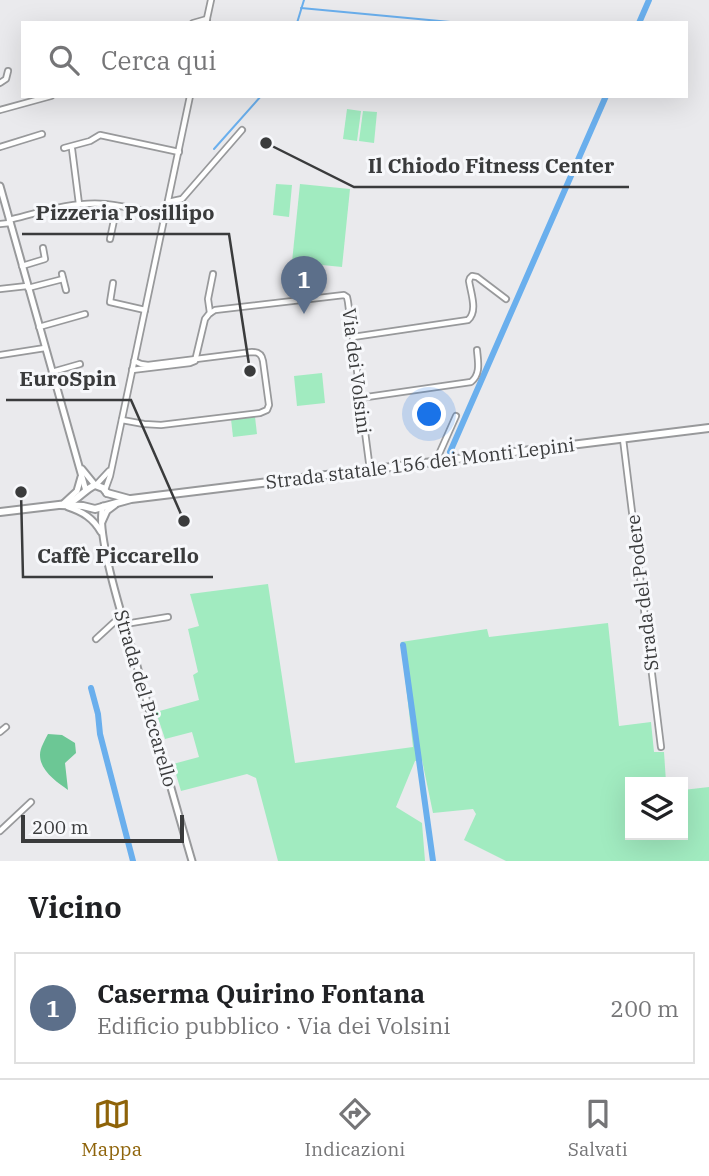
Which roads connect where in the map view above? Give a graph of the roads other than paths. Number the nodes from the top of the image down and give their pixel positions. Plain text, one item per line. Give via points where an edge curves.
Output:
1 (211, 0) edge
2 (206, 21) edge
3 (8, 71) dead end
4 (0, 83) edge
5 (44, 98) edge
6 (190, 98) edge
7 (0, 110) edge
8 (242, 130) dead end
9 (42, 134) dead end
10 (0, 147) edge
11 (64, 148) dead end
12 (72, 149) dead end
13 (179, 152) junction
14 (0, 186) edge
15 (169, 202) junction
16 (79, 204) junction
17 (117, 206) junction
18 (166, 216) junction
19 (9, 222) junction
20 (0, 224) edge
21 (110, 239) dead end
22 (43, 248) dead end
23 (22, 266) junction
24 (213, 274) dead end
25 (113, 284) dead end
26 (28, 287) junction
27 (0, 289) edge
28 (66, 290) dead end
29 (506, 299) dead end
30 (145, 310) junction
31 (210, 313) junction
32 (85, 314) dead end
33 (40, 327) junction
34 (353, 337) junction
35 (45, 348) junction
36 (477, 350) dead end
37 (0, 355) edge
38 (134, 361) junction
39 (194, 361) junction
40 (80, 364) dead end
41 (132, 370) junction
42 (52, 372) junction
43 (360, 398) junction
44 (456, 416) dead end
45 (122, 420) junction
46 (709, 428) edge
47 (623, 438) junction
48 (436, 461) junction
49 (78, 464) junction
50 (111, 467) junction
51 (370, 470) junction
52 (81, 474) junction
53 (95, 485) junction
54 (86, 492) junction
55 (106, 492) junction
56 (131, 499) junction
57 (120, 502) junction
58 (61, 505) junction
59 (103, 506) junction
60 (90, 507) junction
61 (0, 512) edge
62 (99, 524) junction
63 (122, 615) junction
64 (168, 617) dead end
65 (125, 624) junction
66 (96, 639) dead end
67 (6, 727) dead end
68 (0, 732) edge
69 (661, 747) dead end
70 (31, 802) dead end
71 (0, 831) edge
72 (192, 861) edge

1 - 2 street
3 - 4 street
5 - 7 street
6 - 13 street
8 - 15 street via 182,199
9 - 10 street
11 - 13 street via 100,135
12 - 16 street
13 - 15 street
14 - 19 street
15 - 18 street
16 - 17 street
16 - 19 street
17 - 18 street
17 - 21 street
18 - 30 street
19 - 20 street
19 - 23 street
22 - 23 street via 45,259
23 - 26 street
24 - 31 street
25 - 30 street via 110,302
26 - 27 street
26 - 28 street via 62,276
26 - 33 street
29 - 34 street via 472,276 474,313 468,320
30 - 38 street
31 - 34 street, Via dei Volsini via 220,308 344,295
31 - 39 street
32 - 33 street
33 - 35 street
34 - 43 street, Via dei Volsini
35 - 37 street
35 - 42 street
36 - 43 street via 478,372 471,382
38 - 39 street via 146,365
38 - 41 street
39 - 41 street
39 - 45 street via 259,354 268,409 165,425
40 - 42 street
41 - 45 street
42 - 49 street
43 - 51 street, Via dei Volsini
44 - 48 street
45 - 50 street
46 - 47 main road, Strada statale 156 dei Monti Lepini
47 - 48 main road, Strada statale 156 dei Monti Lepini
47 - 69 street, Strada del Podere
48 - 51 main road, Strada statale 156 dei Monti Lepini
49 - 52 street
49 - 53 street
50 - 53 street
50 - 55 street
51 - 56 main road, Strada statale 156 dei Monti Lepini
52 - 54 street
52 - 58 street via 75,494
53 - 54 main road
53 - 55 main road, Strada statale 156 dei Monti Lepini
54 - 58 main road
54 - 60 main road
55 - 56 main road, Strada statale 156 dei Monti Lepini
55 - 59 main road
56 - 57 main road, Strada statale 156 dei Monti Lepini
57 - 59 main road, Strada statale 156 dei Monti Lepini
57 - 62 street
58 - 60 main road, Strada statale 156 dei Monti Lepini
58 - 61 main road
58 - 62 street
59 - 60 main road, Strada statale 156 dei Monti Lepini
59 - 62 street, Strada del Piccarello
60 - 62 street, Strada del Piccarello
62 - 63 street, Strada del Piccarello
63 - 65 street, Strada del Piccarello
63 - 66 street
64 - 65 street
65 - 72 street, Strada del Piccarello
67 - 68 street
70 - 71 street

